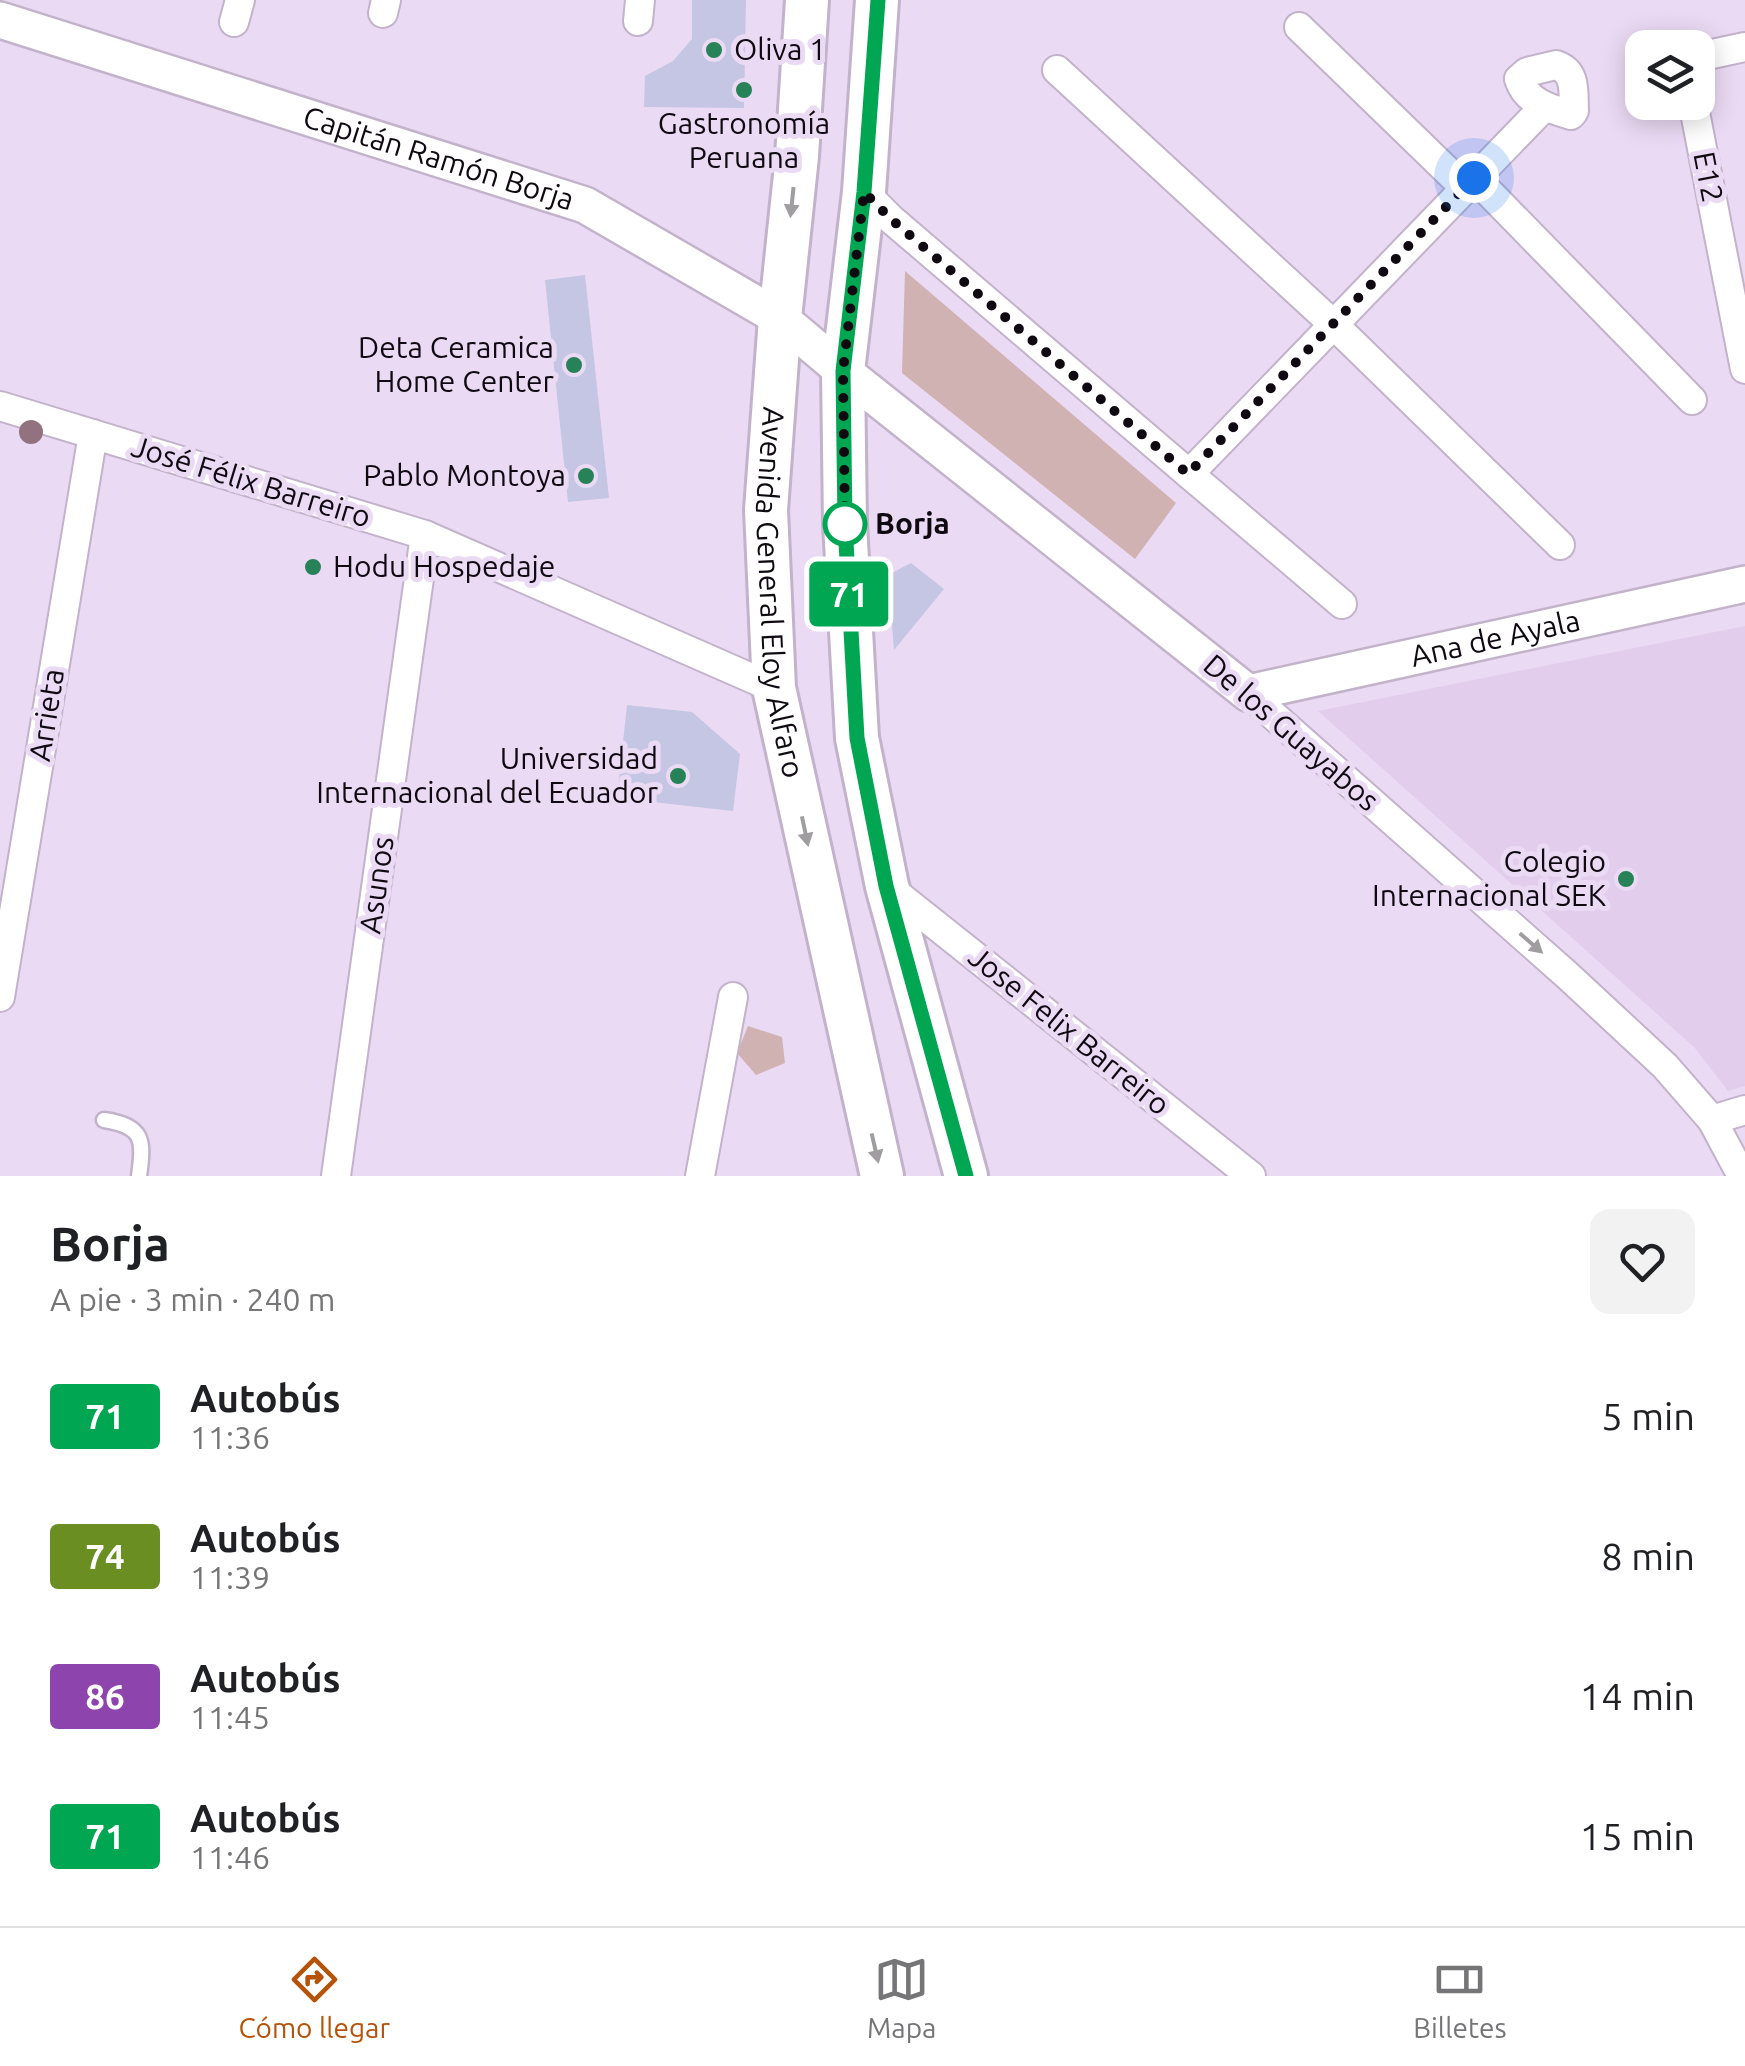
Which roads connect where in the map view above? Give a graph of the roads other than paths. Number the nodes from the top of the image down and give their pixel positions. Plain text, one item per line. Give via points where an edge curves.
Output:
1 (807, 0) edge
2 (878, 0) edge
3 (0, 20) edge
4 (1299, 26) dead end
5 (1745, 48) edge
6 (1715, 54) edge
7 (1057, 70) dead end
8 (1544, 107) dead end
9 (1697, 120) edge
10 (1470, 183) junction
11 (864, 192) junction
12 (780, 318) junction
13 (1334, 324) junction
14 (1745, 368) edge
15 (843, 371) junction
16 (1692, 400) dead end
17 (0, 406) edge
18 (93, 434) junction
19 (1188, 474) junction
20 (426, 535) junction
21 (1560, 545) dead end
22 (1745, 584) edge
23 (1342, 604) dead end
24 (774, 688) junction
25 (1248, 693) junction
26 (886, 886) junction
27 (0, 997) edge
28 (733, 997) dead end
29 (1745, 1110) edge
30 (104, 1120) dead end
31 (1712, 1120) junction
32 (139, 1176) edge
33 (336, 1176) edge
34 (700, 1176) edge
35 (882, 1176) edge
36 (966, 1176) edge
37 (1251, 1176) edge
38 (1742, 1176) edge

1 -> 12 main road, Avenida General Eloy Alfaro
2 - 11 main road
3 - 12 street, Capitán Ramón Borja via 585,206
4 - 10 street
5 - 6 street
7 - 13 street
8 - 10 street
9 - 14 street, E12
10 - 13 street
10 - 16 street
11 - 15 main road
11 - 19 street
12 - 15 street, Capitán Ramón Borja
12 - 24 main road, Avenida General Eloy Alfaro via 766,510
13 - 19 street
13 - 21 street
15 - 25 street, De los Guayabos
15 - 26 main road via 857,738
17 - 18 street, José Félix Barreiro
18 - 20 street, José Félix Barreiro
18 - 27 street, Arrieta
19 - 23 street
20 - 24 street, José Félix Barreiro
20 - 33 street, Asunos
22 - 25 street, Ana de Ayala
24 -> 35 main road, Avenida General Eloy Alfaro
25 -> 31 street, De los Guayabos via 1567,975
26 - 36 main road
26 - 37 street, Jose Felix Barreiro
28 - 34 street
29 - 31 street
30 - 32 lane via 125,1123 142,1141
31 - 38 street, De los Guayabos

